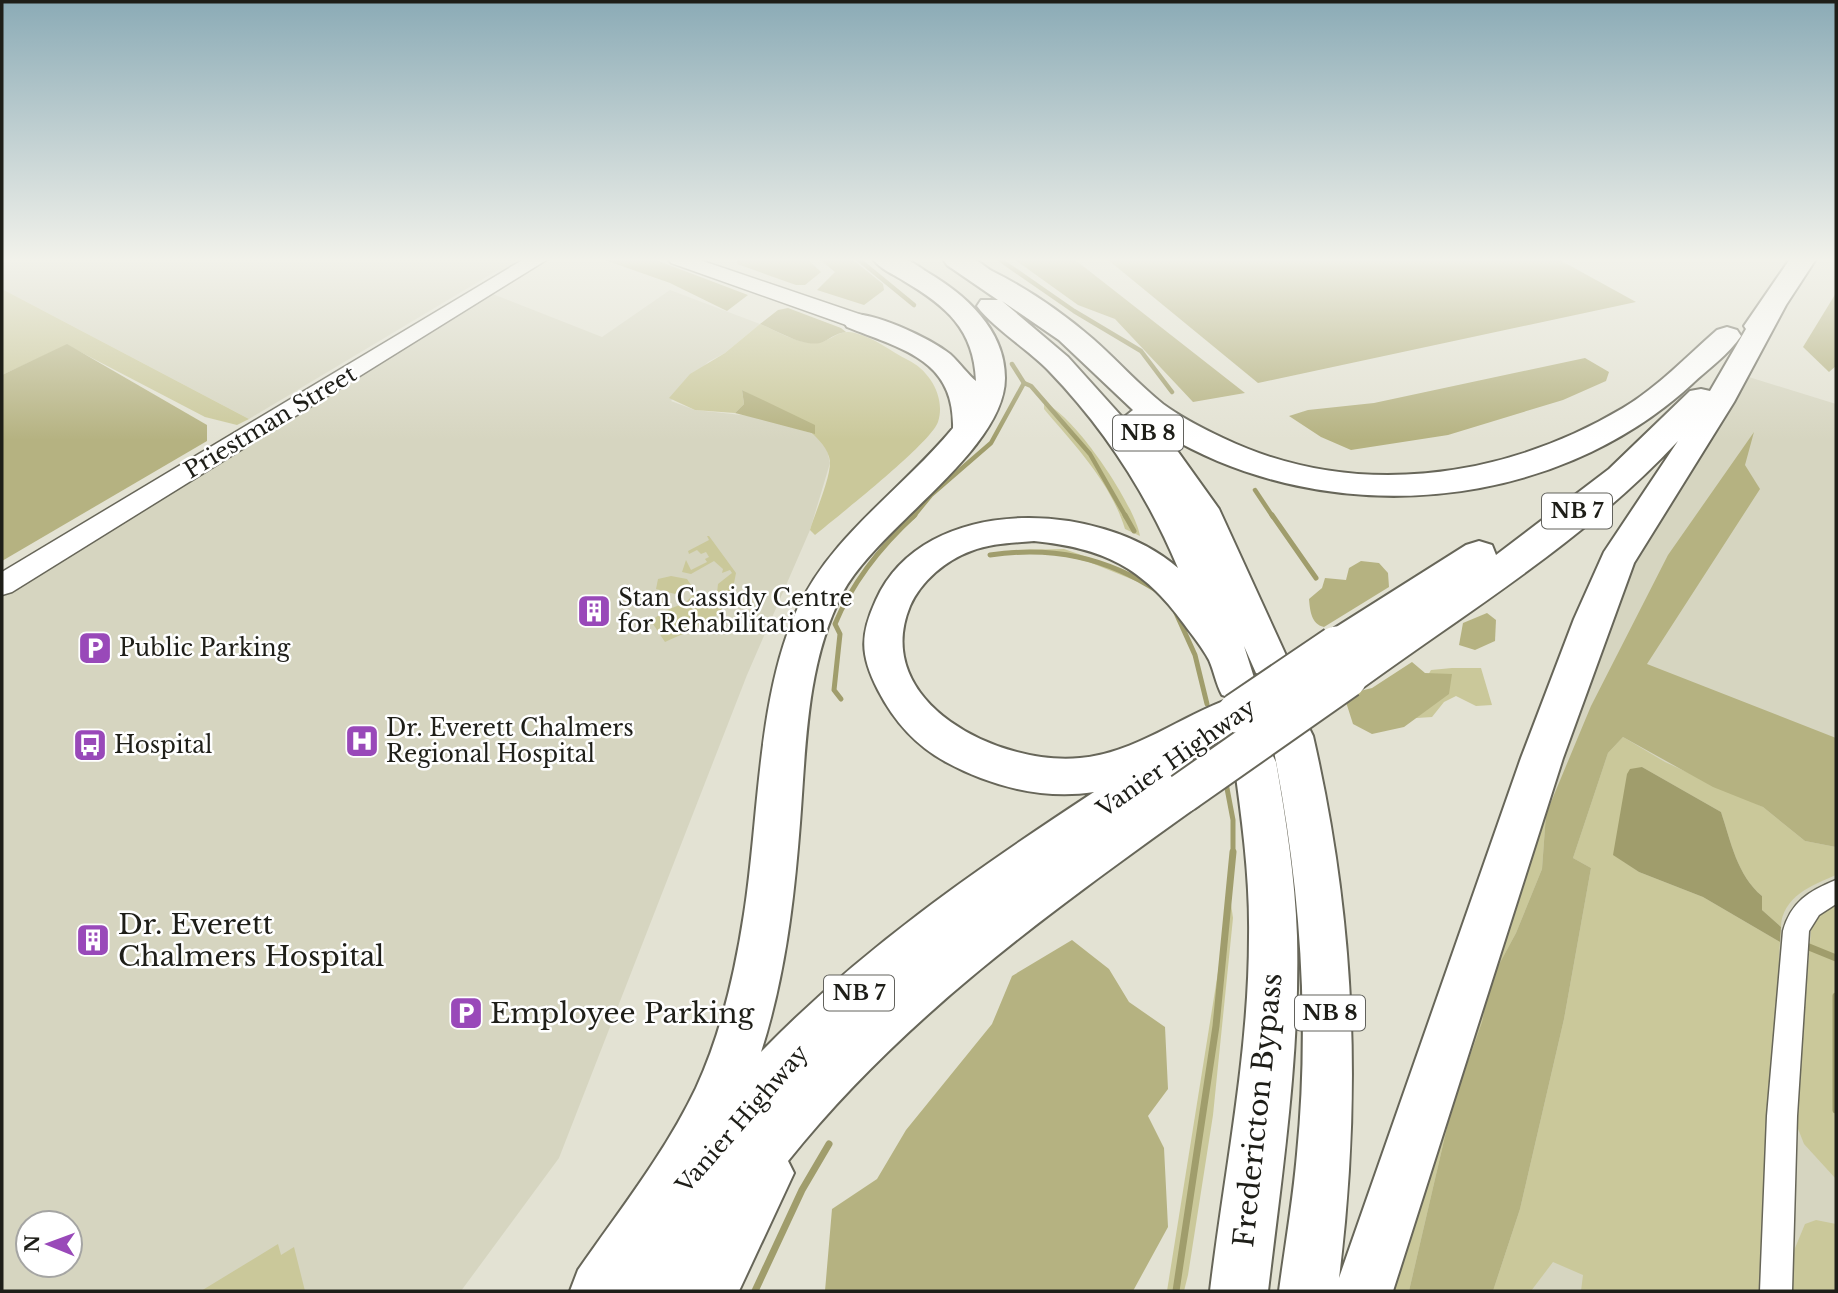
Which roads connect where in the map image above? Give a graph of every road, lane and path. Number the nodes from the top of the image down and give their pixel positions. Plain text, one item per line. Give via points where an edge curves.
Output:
1 (439, 319) edge
2 (852, 319) edge
3 (927, 319) edge
4 (970, 319) edge
5 (1009, 319) edge
6 (1040, 319) edge
7 (1049, 319) edge
8 (1738, 319) edge
9 (1763, 319) edge
10 (1766, 319) edge
11 (857, 321) junction
12 (1727, 336) junction
13 (968, 435) junction
14 (2, 585) edge
15 (1270, 662) dead end
16 (1342, 662) junction
17 (1234, 685) junction
18 (1178, 766) junction
19 (1836, 892) edge
20 (804, 1102) junction
21 (600, 1291) edge
22 (655, 1291) edge
23 (710, 1291) edge
24 (1239, 1291) edge
25 (1308, 1291) edge
26 (1364, 1291) edge
27 (1776, 1291) edge

1 - 14 street, Priestman Street
2 - 11 street
3 - 11 highway via 898,328
4 - 13 highway via 988,357 988,397
5 - 17 highway, NB 8 via 1049,354 1116,428 1162,499 1203,583
6 - 15 highway, NB 8 via 1133,412 1202,509
7 - 12 highway via 1179,430 1268,470 1366,489 1464,481 1577,444 1635,414
8 - 12 highway, Vanier Highway / NB 7
9 - 16 highway, Vanier Highway / NB 7 via 1710,387 1641,459 1518,556
10 - 26 highway via 1617,561 1542,758
11 - 13 highway via 944,362 962,380 971,414
12 - 16 highway, Vanier Highway / NB 7 via 1667,405 1573,487
13 - 21 highway via 861,541 821,593 794,668 759,964 741,1033 724,1083 693,1147
16 - 17 highway, Vanier Highway / NB 7, bridge
16 - 18 highway, Vanier Highway / NB 7, bridge
17 - 18 highway, Vanier Highway / NB 7
17 - 18 highway via 1185,598 1164,576 1124,550 1078,533 1027,528 973,537 923,564 894,600 883,645 890,673 924,725 947,743 984,762 1057,776
18 - 20 highway, Vanier Highway / NB 7 via 855,1046
18 - 21 highway, Vanier Highway / NB 7 via 1007,877 905,953 824,1024 734,1121
19 - 27 street via 1816,901 1797,925 1782,1116
20 - 22 highway, Vanier Highway / NB 7 via 726,1194
20 - 23 highway via 728,1245
24 - 25 highway, Fredericton Bypass / NB 8 via 1269,1054 1274,749 1318,874 1331,1026 1322,1207

